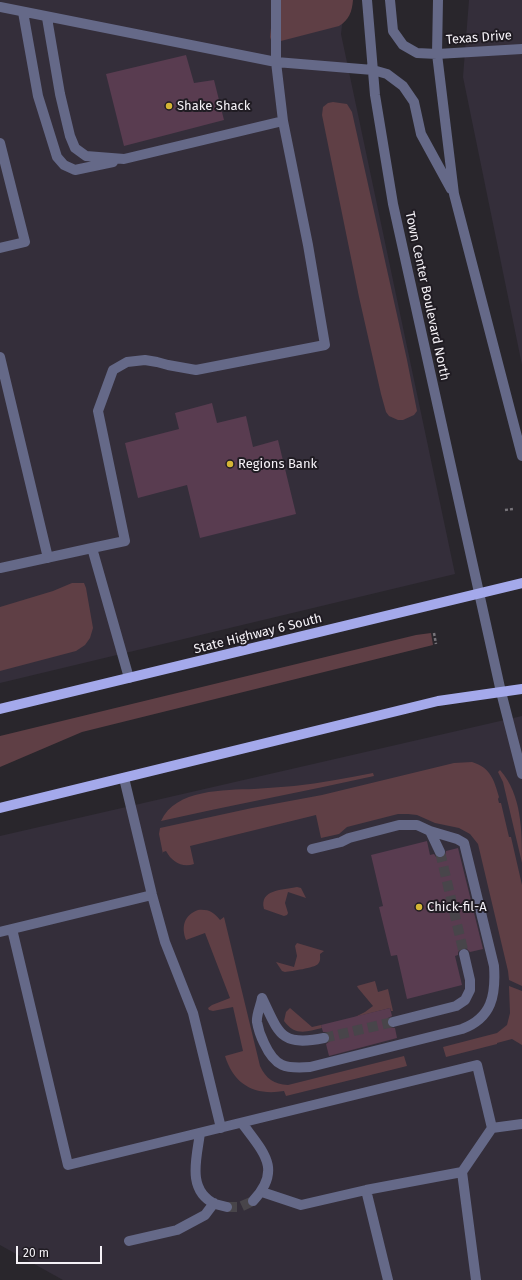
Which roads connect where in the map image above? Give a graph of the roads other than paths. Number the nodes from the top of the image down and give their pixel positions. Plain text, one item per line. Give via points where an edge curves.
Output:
1 (276, 0) edge
2 (367, 0) edge
3 (390, 0) edge
4 (438, 0) edge
5 (0, 7) edge
6 (23, 12) junction
7 (47, 18) junction
8 (522, 49) edge
9 (437, 54) junction
10 (276, 62) junction
11 (373, 70) junction
12 (283, 121) junction
13 (0, 143) edge
14 (124, 159) junction
15 (454, 194) junction
16 (0, 248) edge
17 (0, 357) edge
18 (522, 456) edge
19 (92, 548) junction
20 (48, 558) junction
21 (0, 568) edge
22 (522, 583) edge
23 (479, 594) junction
24 (129, 678) junction
25 (522, 689) edge
26 (501, 692) junction
27 (0, 709) edge
28 (522, 774) edge
29 (124, 778) junction
30 (0, 808) edge
31 (430, 831) junction
32 (312, 849) dead end
33 (440, 852) tunnel mouth
34 (152, 894) junction
35 (12, 929) junction
36 (0, 932) edge
37 (464, 954) tunnel mouth
38 (393, 1022) tunnel mouth
39 (324, 1038) tunnel mouth
40 (242, 1123) junction
41 (522, 1124) edge
42 (221, 1128) junction
43 (492, 1128) junction
44 (200, 1133) junction
45 (462, 1172) junction
46 (366, 1190) junction
47 (262, 1192) junction
48 (253, 1201) tunnel mouth
49 (214, 1203) junction
50 (227, 1208) tunnel mouth
51 (129, 1241) dead end
52 (388, 1280) edge
53 (476, 1280) edge

1 - 10 street
2 - 11 street, Town Center Boulevard North
3 - 9 street, Texas Drive via 393,31 403,45 418,53
4 - 9 street
5 - 6 street
6 - 7 street
6 - 14 street via 38,96 57,157 64,165 75,170
7 - 10 street
7 - 14 street via 60,94 75,148 86,156
8 - 9 street, Texas Drive
9 - 15 street
10 - 11 street
10 - 12 street
11 - 15 street via 387,74 403,86 414,102 421,134
11 - 23 street, Town Center Boulevard North via 393,204
12 - 14 street
12 - 19 street via 326,345 196,370 145,360 128,362 113,370 98,411 125,541
13 - 16 street via 25,242
15 - 18 street
17 - 20 street
19 - 20 street
19 - 24 street
20 - 21 street
22 - 23 main road, State Highway 6 South
23 - 24 main road, State Highway 6 South
23 - 26 street, Town Center Boulevard North
24 - 27 main road, State Highway 6 South
25 - 26 main road
26 - 28 street, Town Center Boulevard North
26 - 29 main road via 438,701
29 - 30 main road
29 - 34 street
31 - 32 street via 417,825 398,825
31 - 33 street
31 - 39 street via 464,843 494,966 490,1007 482,1018 462,1029 310,1067 294,1068 280,1065 269,1055 257,1022 262,998 274,1025 286,1036 301,1041
34 - 35 street
34 - 42 street via 165,942 193,1013
35 - 36 street
35 - 44 street via 68,1165
37 - 38 street via 470,980 470,990 465,1000 456,1006
40 - 42 street
40 - 43 street via 477,1065
40 - 47 street via 265,1154 268,1180
41 - 43 street
42 - 44 street
43 - 45 street
44 - 49 street via 195,1170 197,1184 204,1195
45 - 46 street
45 - 53 street
46 - 47 street via 301,1205
46 - 52 street
47 - 48 street
49 - 50 street
49 - 51 street via 205,1215 177,1230

